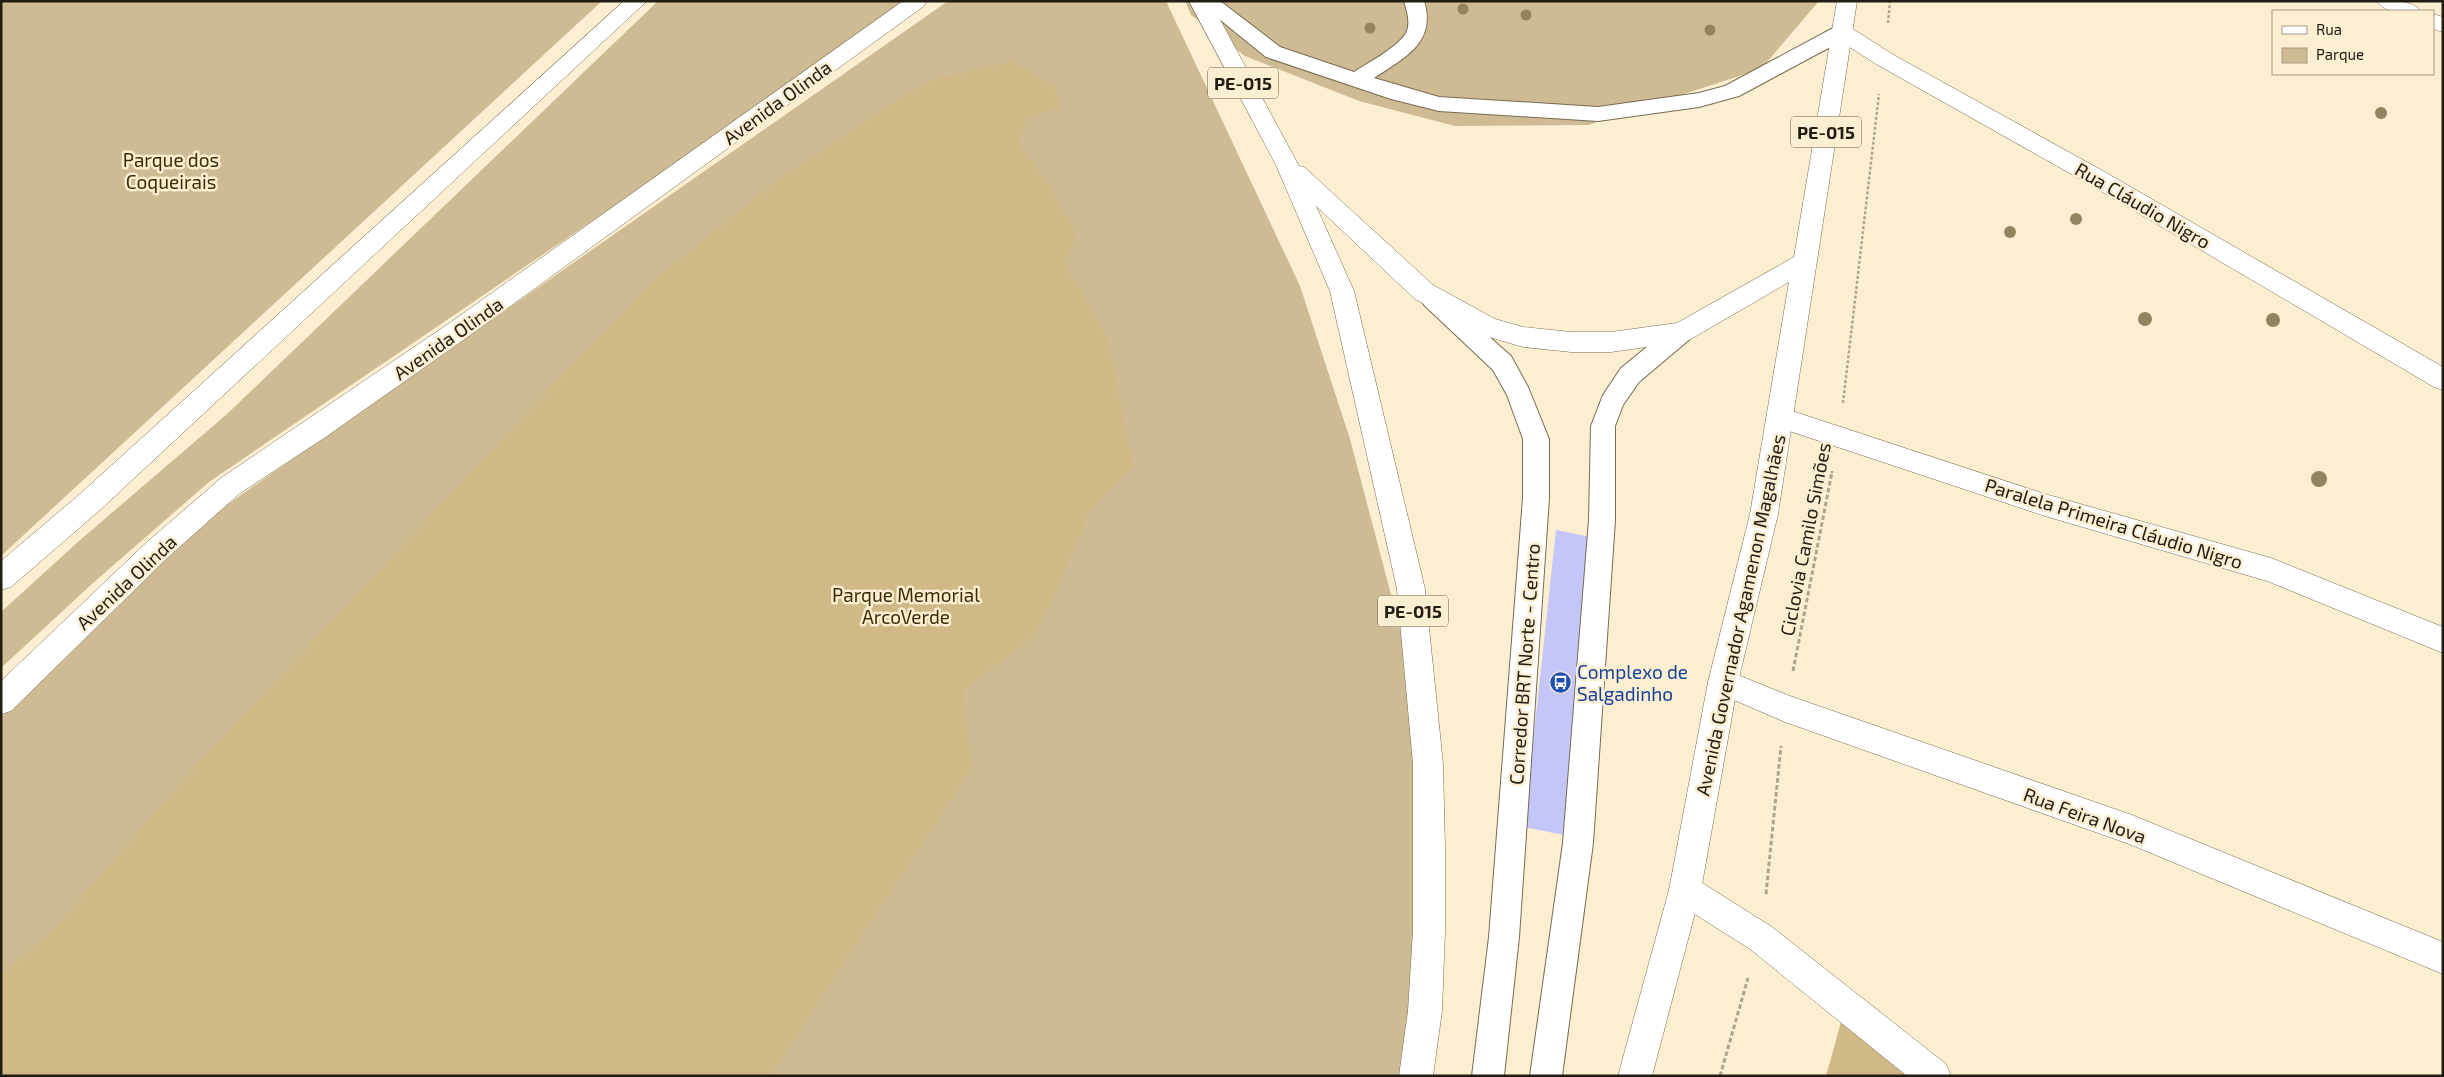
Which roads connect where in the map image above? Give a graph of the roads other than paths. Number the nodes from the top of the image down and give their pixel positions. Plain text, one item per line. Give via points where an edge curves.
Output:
1 (637, 1) edge
2 (917, 1) edge
3 (1198, 1) edge
4 (1207, 1) edge
5 (1414, 1) edge
6 (1847, 1) edge
7 (2387, 1) edge
8 (2409, 10) edge
9 (1842, 32) junction
10 (1357, 80) junction
11 (1287, 165) junction
12 (1805, 262) junction
13 (1424, 292) junction
14 (1682, 332) junction
15 (2443, 380) edge
16 (1780, 418) junction
17 (1, 578) edge
18 (2443, 640) edge
19 (1723, 682) junction
20 (1, 701) edge
21 (1685, 890) junction
22 (2443, 958) edge
23 (1416, 1076) edge
24 (1488, 1076) edge
25 (1546, 1076) edge
26 (1635, 1076) edge
27 (1934, 1076) edge

1 - 17 main road via 104,489
2 - 20 main road, Avenida Olinda via 460,329 230,486 156,551
3 - 11 main road, PE-015
4 - 10 lane via 1273,52
5 - 10 lane via 1418,27 1412,39
6 - 9 main road, Avenida Governador Agamenon Magalhães / PE-015
7 - 8 main road
9 - 10 lane via 1732,91 1699,100 1598,114 1439,104
9 - 12 main road, Avenida Governador Agamenon Magalhães / PE-015
9 - 15 main road, Rua Cláudio Nigro
11 - 13 main road
11 - 23 main road, PE-015 via 1342,291 1411,589 1428,764 1429,848 1425,1011
12 - 14 main road
12 - 16 main road, Avenida Governador Agamenon Magalhães / PE-015
13 - 14 main road via 1488,327 1523,337 1611,342
13 - 24 lane, Corredor BRT Norte - Centro via 1502,363 1519,394 1536,439 1536,498 1505,928
14 - 25 lane via 1630,375 1612,402 1603,426 1602,520 1578,843
16 - 18 main road, Paralela Primeira Cláudio Nigro via 2045,505 2271,570
16 - 19 main road, Avenida Governador Agamenon Magalhães / PE-015 via 1764,514
19 - 21 main road, Avenida Governador Agamenon Magalhães / PE-015
19 - 22 main road, Rua Feira Nova via 1786,708 2132,830
21 - 26 main road, Avenida Governador Agamenon Magalhães / PE-015
21 - 27 main road via 1761,938

